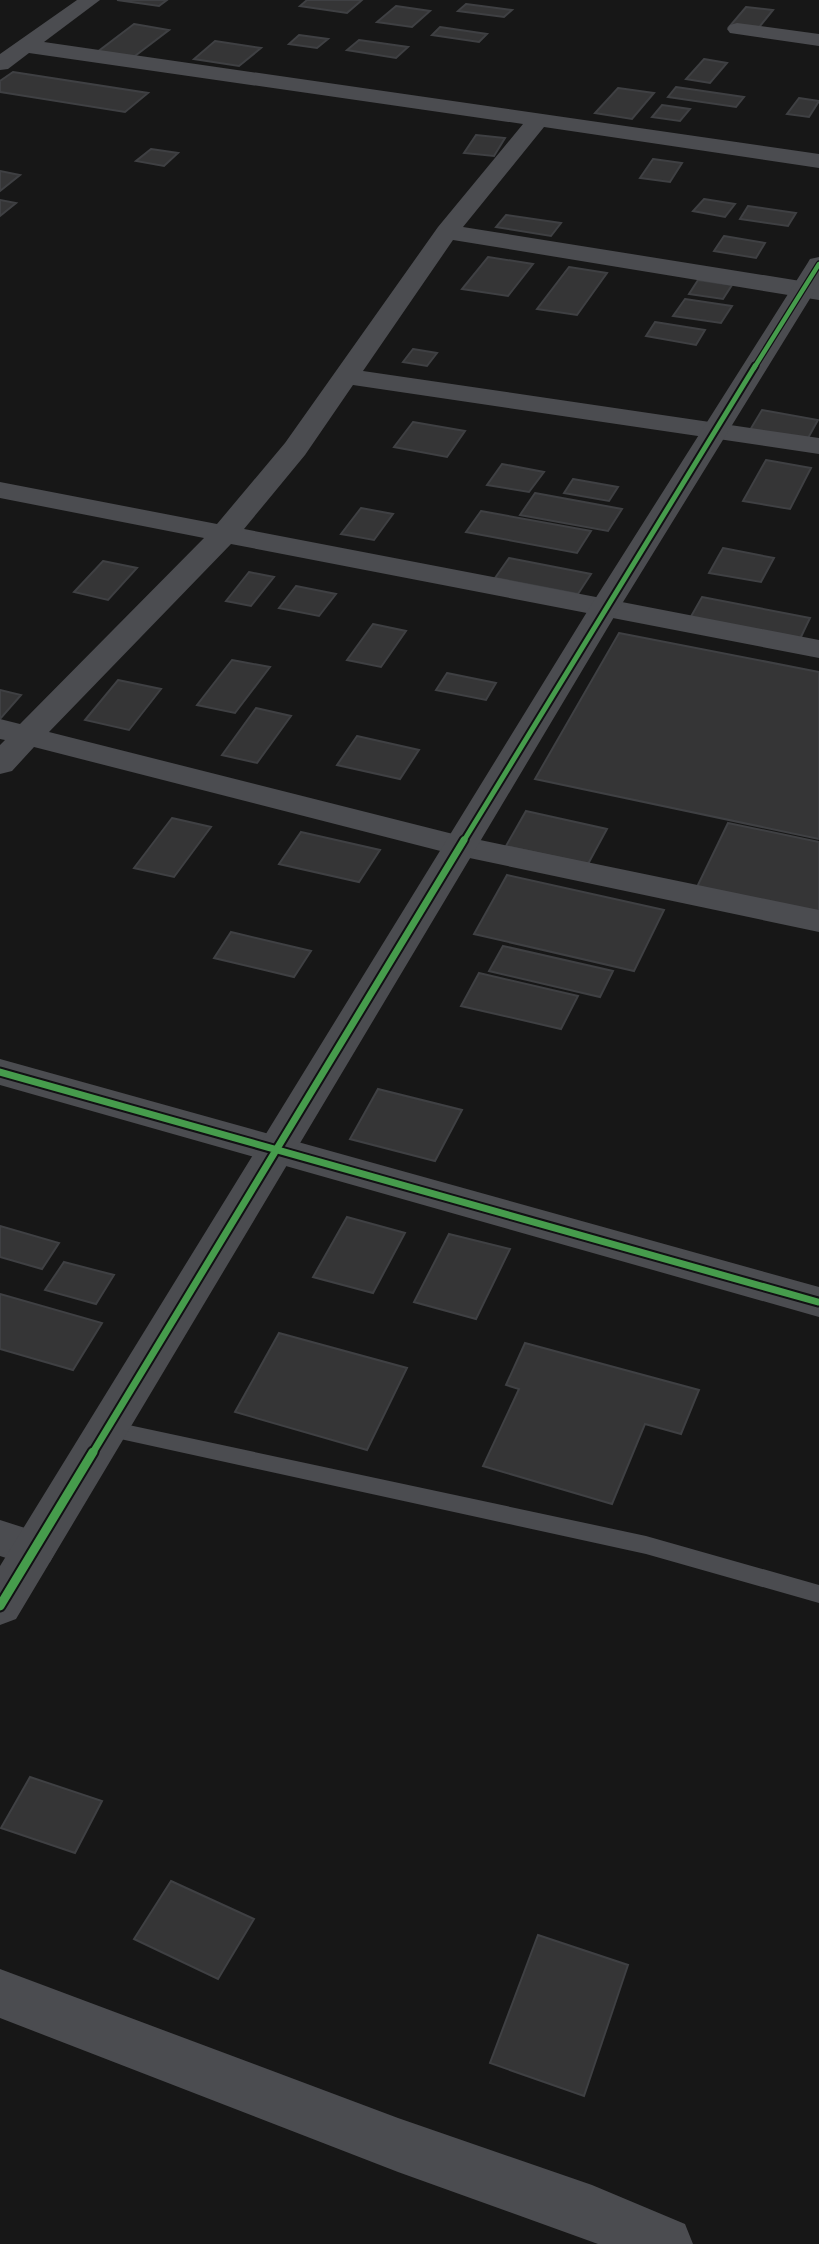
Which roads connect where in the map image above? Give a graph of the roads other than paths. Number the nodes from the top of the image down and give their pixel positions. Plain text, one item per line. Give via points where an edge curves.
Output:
1 (90, 0) edge
2 (737, 29) dead end
3 (819, 40) edge
4 (25, 46) junction
5 (0, 64) edge
6 (537, 121) junction
7 (819, 160) edge
8 (447, 232) junction
9 (814, 282) edge
10 (345, 376) junction
11 (715, 430) junction
12 (819, 446) edge
13 (0, 490) edge
14 (224, 534) junction
15 (605, 607) junction
16 (819, 649) edge
17 (13, 732) edge
18 (0, 764) edge
19 (460, 846) junction
20 (819, 921) edge
21 (0, 1072) edge
22 (276, 1149) junction
23 (818, 1302) edge
24 (110, 1429) junction
25 (17, 1544) edge
26 (819, 1594) edge
27 (0, 1606) edge
28 (0, 1993) edge
29 (665, 2244) edge

1 - 4 street
2 - 3 street
4 - 5 street
4 - 6 street
6 - 7 street
6 - 8 street
8 - 9 street
8 - 10 street
9 - 11 street
10 - 11 street
10 - 14 street via 295,449
11 - 12 street
11 - 15 street
13 - 14 street
14 - 15 street
14 - 17 street
15 - 16 street
15 - 19 street
17 - 18 street
17 - 19 street
19 - 20 street
19 - 22 street
21 - 22 street
22 - 23 street
22 - 24 street
24 - 25 street
24 - 26 lane via 646,1545
25 - 27 street
28 - 29 street

